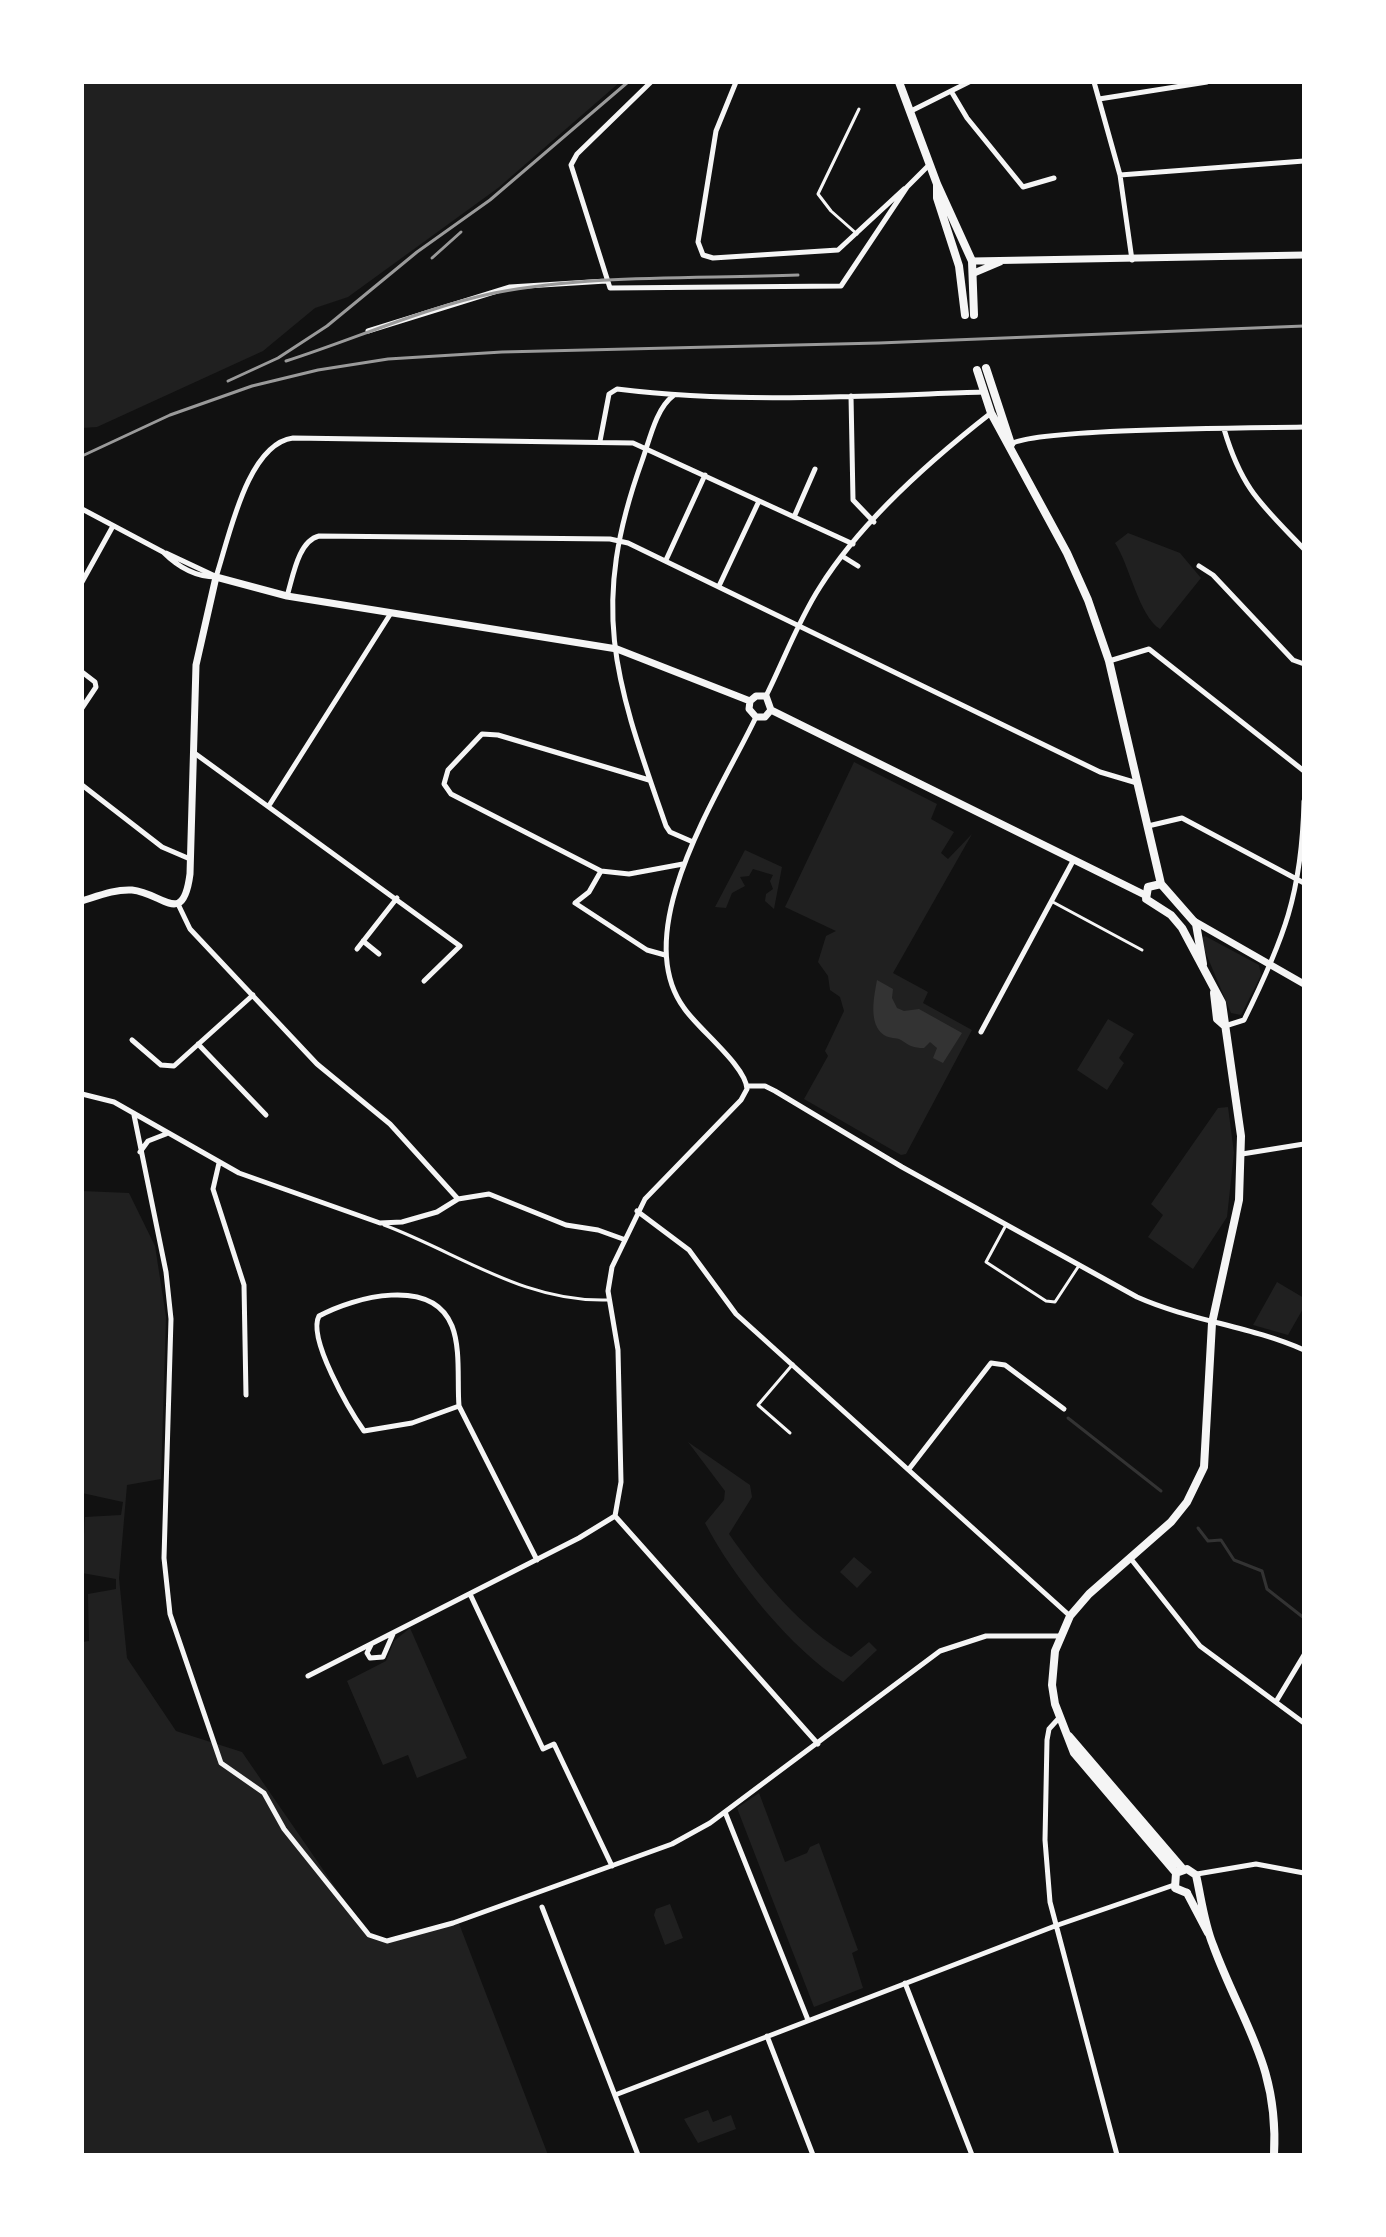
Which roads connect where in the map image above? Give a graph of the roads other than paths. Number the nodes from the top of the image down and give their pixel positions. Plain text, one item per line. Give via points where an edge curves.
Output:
1 (651, 82) edge
2 (736, 82) edge
3 (899, 82) edge
4 (969, 82) edge
5 (1094, 82) edge
6 (1207, 82) edge
7 (1170, 85) edge
8 (951, 91) junction
9 (1099, 99) junction
10 (859, 109) dead end
11 (911, 111) junction
12 (1304, 161) edge
13 (930, 165) junction
14 (1120, 175) junction
15 (1054, 178) dead end
16 (937, 184) junction
17 (907, 187) junction
18 (857, 234) junction
19 (1304, 255) edge
20 (970, 258) junction
21 (1132, 260) junction
22 (958, 262) junction
23 (1000, 262) junction
24 (974, 273) junction
25 (961, 275) junction
26 (606, 281) junction
27 (368, 331) dead end
28 (983, 392) junction
29 (673, 396) junction
30 (851, 396) junction
31 (995, 410) junction
32 (1304, 427) edge
33 (1224, 429) junction
34 (600, 441) junction
35 (1011, 444) junction
36 (647, 446) junction
37 (815, 469) dead end
38 (705, 475) junction
39 (759, 501) junction
40 (82, 509) edge
41 (794, 517) junction
42 (874, 522) junction
43 (113, 526) junction
44 (617, 540) junction
45 (853, 544) junction
46 (1304, 549) edge
47 (842, 556) junction
48 (666, 560) junction
49 (858, 566) dead end
50 (1199, 566) dead end
51 (216, 577) junction
52 (82, 582) edge
53 (719, 586) junction
54 (287, 596) junction
55 (392, 612) junction
56 (800, 624) junction
57 (617, 649) junction
58 (1109, 661) junction
59 (1304, 664) edge
60 (82, 672) edge
61 (766, 696) junction
62 (750, 701) junction
63 (82, 708) edge
64 (771, 710) junction
65 (756, 717) junction
66 (192, 751) junction
67 (1304, 771) edge
68 (650, 780) junction
69 (1138, 783) junction
70 (82, 785) edge
71 (1304, 801) edge
72 (270, 804) junction
73 (1148, 826) junction
74 (693, 842) junction
75 (190, 859) junction
76 (1073, 861) junction
77 (684, 864) junction
78 (601, 871) junction
79 (1301, 881) edge
80 (1164, 888) junction
81 (1145, 895) junction
82 (397, 898) junction
83 (82, 901) edge
84 (1051, 901) junction
85 (178, 904) junction
86 (1157, 905) junction
87 (1194, 921) junction
88 (1182, 928) junction
89 (1196, 931) junction
90 (1212, 932) junction
91 (363, 941) junction
92 (357, 949) dead end
93 (1142, 950) dead end
94 (379, 954) dead end
95 (665, 955) junction
96 (1203, 965) junction
97 (1271, 965) junction
98 (424, 981) dead end
99 (1304, 984) edge
100 (253, 995) junction
101 (1225, 1026) junction
102 (981, 1032) dead end
103 (132, 1040) dead end
104 (198, 1044) junction
105 (748, 1086) junction
106 (82, 1094) edge
107 (134, 1115) junction
108 (266, 1115) dead end
109 (166, 1134) junction
110 (1304, 1144) edge
111 (140, 1153) junction
112 (1242, 1154) junction
113 (219, 1163) junction
114 (458, 1199) junction
115 (637, 1211) junction
116 (380, 1223) junction
117 (1006, 1225) junction
118 (623, 1239) junction
119 (1079, 1265) junction
120 (609, 1300) junction
121 (1212, 1323) junction
122 (1304, 1350) edge
123 (793, 1364) junction
124 (246, 1395) dead end
125 (459, 1406) junction
126 (1064, 1409) dead end
127 (790, 1433) dead end
128 (909, 1469) junction
129 (615, 1516) junction
130 (1131, 1559) junction
131 (537, 1560) junction
132 (470, 1594) junction
133 (1070, 1616) junction
134 (393, 1634) junction
135 (1060, 1636) junction
136 (371, 1644) junction
137 (1304, 1655) edge
138 (308, 1676) dead end
139 (1277, 1700) junction
140 (1059, 1718) junction
141 (1304, 1723) edge
142 (818, 1744) junction
143 (725, 1812) junction
144 (612, 1866) junction
145 (1179, 1871) junction
146 (1304, 1873) edge
147 (1196, 1875) junction
148 (1174, 1885) junction
149 (1196, 1887) junction
150 (1187, 1893) junction
151 (542, 1907) dead end
152 (1055, 1926) junction
153 (1210, 1937) junction
154 (905, 1983) junction
155 (808, 2020) junction
156 (767, 2036) junction
157 (615, 2095) junction
158 (638, 2155) edge
159 (813, 2155) edge
160 (972, 2155) edge
161 (1117, 2155) edge
162 (1274, 2155) edge

1 - 26 street via 571,165
2 - 18 street via 716,131 698,242 703,255 833,252
3 - 11 main road
4 - 8 street
5 - 9 street
6 - 7 street
7 - 9 street
8 - 11 street
8 - 15 street via 1023,187
9 - 14 street
10 - 18 lane via 818,194
11 - 13 main road
12 - 14 street
13 - 16 main road
13 - 17 street
14 - 21 street
16 - 20 main road
16 - 22 main road
17 - 18 street
17 - 26 street via 841,286 615,290
19 - 21 street
20 - 22 main road
20 - 23 street
20 - 24 main road
21 - 23 street
22 - 25 main road
23 - 24 street
24 - 25 main road
24 - 25 main road via 970,315
26 - 27 street via 510,287
28 - 30 street
28 - 31 main road
28 - 31 main road via 981,369
29 - 30 street
29 - 34 street via 611,390
29 - 36 street via 665,402
30 - 42 street via 853,500
31 - 35 main road
31 - 42 street
32 - 33 street
33 - 35 street via 1033,438
33 - 46 street via 1246,487
34 - 36 street
34 - 51 street via 284,439 266,450 255,466
35 - 58 main road via 1078,576
36 - 38 street
36 - 44 street
37 - 41 street
38 - 39 street
38 - 48 street
39 - 41 street
39 - 53 street
40 - 43 street
41 - 45 street
42 - 45 street
43 - 51 street via 203,577
43 - 52 street
44 - 48 street
44 - 54 street via 319,536 306,542
44 - 57 street via 610,602
45 - 47 street
47 - 49 street
47 - 56 street
48 - 53 street
50 - 59 street via 1293,660
51 - 54 street
51 - 66 street via 196,665
53 - 56 street
54 - 55 street
55 - 57 street
55 - 72 street
56 - 61 street
56 - 69 street via 1100,772
57 - 62 street
57 - 68 street via 621,691
58 - 67 street via 1149,649
58 - 69 main road
60 - 63 street via 96,687
61 - 62 street
61 - 64 street
62 - 65 street
64 - 65 street
64 - 76 street
65 - 74 street
66 - 72 street
66 - 75 street
68 - 74 street via 668,830
68 - 78 street via 482,734 448,770 444,784 451,794
69 - 73 main road
70 - 75 street via 162,847
71 - 79 street
72 - 82 street
73 - 79 street via 1182,818
73 - 80 main road
74 - 77 street
75 - 85 street via 186,894
76 - 81 street
76 - 84 street
77 - 78 street via 629,874
77 - 95 street
78 - 95 street via 575,903 647,950
79 - 97 street
80 - 81 main road via 1150,885
80 - 86 main road via 1165,901
80 - 87 main road
81 - 86 main road
82 - 91 street
82 - 98 street via 460,946
83 - 85 street via 126,890
84 - 93 lane
84 - 102 street
85 - 100 street via 190,929
86 - 88 main road
87 - 89 main road
87 - 90 street
88 - 89 main road
88 - 96 main road
89 - 90 street
89 - 96 main road
90 - 97 street
91 - 92 street
91 - 94 street
95 - 105 street via 675,996 742,1071
96 - 101 main road via 1214,992 1214,1010
97 - 99 street
97 - 101 street via 1244,1020
100 - 104 street
100 - 114 street via 317,1064 390,1124
101 - 112 main road
103 - 104 street via 168,1067
104 - 108 street
105 - 115 street via 741,1100
105 - 117 street via 775,1091
106 - 107 street via 105,1098
107 - 109 street
107 - 111 street
109 - 111 street via 148,1141
109 - 113 street
110 - 112 street
111 - 144 street via 171,1319 164,1558 170,1614 221,1763 264,1793 284,1829 376,1938 393,1940 458,1921
112 - 121 main road via 1239,1200
113 - 116 street
113 - 124 street via 213,1189 244,1283
114 - 116 street via 437,1212
114 - 118 street via 497,1196 566,1225
115 - 118 street
115 - 123 street via 689,1250 736,1314
116 - 120 lane via 514,1283 571,1300
117 - 119 street
117 - 119 lane via 986,1262 1046,1301 1055,1302
118 - 120 street via 610,1275
119 - 121 street via 1174,1313
120 - 129 street via 618,1350 621,1482
121 - 122 street via 1269,1335
121 - 130 main road via 1204,1467 1183,1508
123 - 127 lane via 758,1405
123 - 128 street
125 - 125 street via 412,1423 364,1431 348,1409 316,1333 319,1316 396,1294 423,1299 451,1325
125 - 131 street
126 - 128 street via 1005,1365 991,1363
128 - 133 street
129 - 131 street
129 - 142 street
130 - 133 main road
130 - 139 street via 1200,1646
131 - 132 street
132 - 134 street
132 - 144 street via 543,1749 554,1744
133 - 135 main road
134 - 136 street
134 - 136 street via 383,1657 370,1658
135 - 140 main road via 1052,1685
135 - 142 street via 986,1636 940,1651
136 - 138 street
137 - 139 street
139 - 141 street
140 - 145 main road
140 - 152 street via 1047,1740 1046,1858
142 - 143 street
143 - 144 street via 686,1837
143 - 155 street
145 - 147 main road
145 - 148 main road
146 - 147 street via 1256,1864
147 - 149 main road
148 - 150 main road
148 - 152 street
149 - 150 main road
149 - 153 main road
150 - 153 main road
151 - 157 street
152 - 154 street
152 - 161 street
153 - 162 main road via 1268,2074
154 - 155 street
154 - 160 street
155 - 156 street
156 - 157 street
156 - 159 street
157 - 158 street

